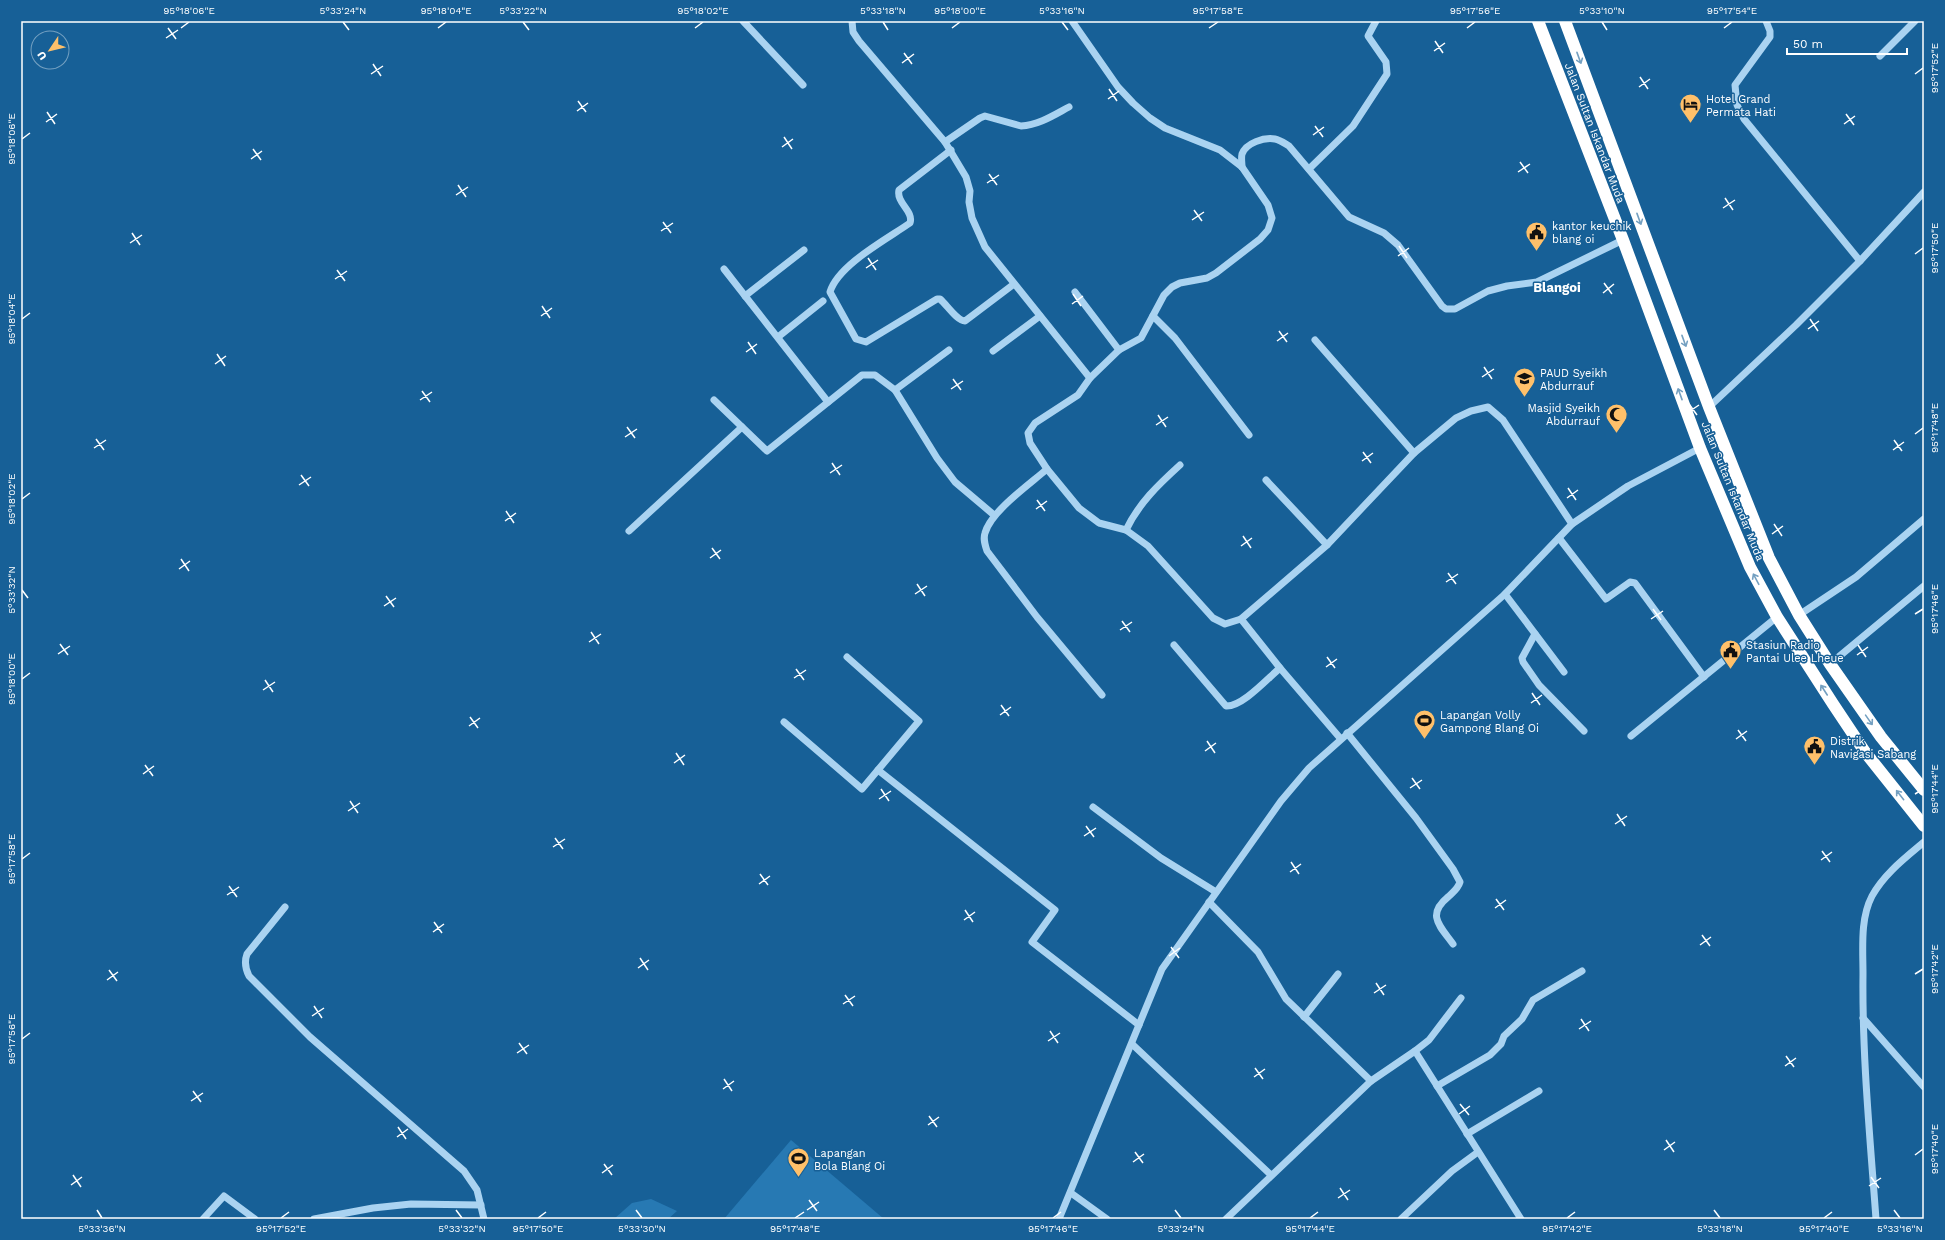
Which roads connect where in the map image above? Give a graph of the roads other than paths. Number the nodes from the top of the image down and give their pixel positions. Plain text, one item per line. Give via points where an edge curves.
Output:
1 (743, 21) edge
2 (852, 21) edge
3 (1072, 21) edge
4 (1376, 21) edge
5 (1538, 21) edge
6 (1565, 21) edge
7 (1766, 21) edge
8 (1916, 21) edge
9 (1880, 56) dead end
10 (803, 85) dead end
11 (1069, 107) dead end
12 (945, 142) junction
13 (951, 150) junction
14 (1242, 167) junction
15 (1309, 169) junction
16 (1924, 192) edge
17 (1623, 240) junction
18 (804, 250) dead end
19 (1860, 261) junction
20 (724, 269) dead end
21 (1014, 284) junction
22 (1075, 292) dead end
23 (745, 296) junction
24 (823, 301) dead end
25 (1040, 316) junction
26 (1153, 316) junction
27 (778, 337) junction
28 (1315, 340) dead end
29 (949, 350) dead end
30 (1119, 350) junction
31 (993, 351) dead end
32 (1090, 378) junction
33 (895, 390) junction
34 (714, 400) dead end
35 (828, 402) junction
36 (1709, 407) junction
37 (742, 427) junction
38 (1249, 435) dead end
39 (1700, 448) junction
40 (1414, 453) junction
41 (1180, 465) dead end
42 (1047, 469) junction
43 (1266, 480) dead end
44 (994, 515) junction
45 (1924, 519) edge
46 (1572, 524) junction
47 (1126, 530) junction
48 (629, 531) dead end
49 (1559, 538) junction
50 (1327, 545) junction
51 (1924, 586) edge
52 (1505, 594) junction
53 (1799, 615) junction
54 (1777, 617) junction
55 (1240, 619) junction
56 (1534, 634) junction
57 (1174, 645) dead end
58 (847, 657) dead end
59 (1830, 664) junction
60 (1280, 668) junction
61 (1564, 672) dead end
62 (1704, 677) junction
63 (1102, 695) dead end
64 (784, 722) dead end
65 (1584, 731) dead end
66 (1347, 733) junction
67 (1631, 736) dead end
68 (1340, 738) junction
69 (878, 770) junction
70 (1924, 790) edge
71 (1093, 808) dead end
72 (1924, 826) edge
73 (1924, 842) edge
74 (1216, 892) junction
75 (1209, 902) junction
76 (285, 907) dead end
77 (1453, 944) dead end
78 (1582, 971) dead end
79 (1338, 974) dead end
80 (1461, 998) dead end
81 (1304, 1017) junction
82 (1863, 1018) junction
83 (1139, 1025) junction
84 (1132, 1044) junction
85 (1415, 1051) junction
86 (1371, 1081) junction
87 (1437, 1086) junction
88 (1924, 1088) edge
89 (1539, 1091) dead end
90 (1467, 1134) junction
91 (1478, 1152) junction
92 (1271, 1175) junction
93 (1071, 1193) junction
94 (481, 1205) junction
95 (203, 1219) edge
96 (255, 1219) edge
97 (314, 1219) edge
98 (484, 1219) edge
99 (1059, 1219) edge
100 (1107, 1219) edge
101 (1226, 1219) edge
102 (1401, 1219) edge
103 (1521, 1219) edge
104 (1876, 1219) edge

1 - 10 street
2 - 12 street via 859,42
3 - 14 street via 1118,87 1150,118 1180,136 1220,150
4 - 15 street via 1368,36 1386,62 1387,74 1353,126
5 - 17 highway, Jalan Sultan Iskandar Muda
6 -> 36 highway, Jalan Sultan Iskandar Muda
7 - 19 street via 1770,37 1735,85 1737,105 1744,119
8 - 9 street
11 - 12 street via 1026,126 985,116
12 - 13 street
13 - 21 street via 966,177 976,232 985,248
13 - 21 street via 899,190 899,198 910,216 910,223 846,268 833,282 830,292 856,339 866,342 937,299 945,303 960,320 965,321
14 - 15 street via 1242,155 1246,149 1254,143 1273,139 1289,146
14 - 26 street via 1268,205 1272,218 1268,230 1216,273 1207,278 1172,287 1164,295
15 - 17 street via 1349,217 1384,233 1395,241 1442,306 1450,310 1488,292 1507,286 1537,282
16 - 19 street
39 -> 17 highway, Jalan Sultan Iskandar Muda
18 - 23 street
19 - 36 street
20 - 23 street
21 - 25 street
22 - 30 street
23 - 27 street
24 - 27 street
25 - 31 street
25 - 32 street
26 - 30 street via 1141,338
26 - 38 street via 1176,338
27 - 35 street
28 - 40 street
29 - 33 street
30 - 32 street
32 - 42 street via 1078,395 1036,423 1028,433 1030,443
33 - 35 street via 875,375 862,375
33 - 44 street via 937,458 956,482
34 - 37 street
35 - 37 street via 767,451
36 - 53 highway, Jalan Sultan Iskandar Muda via 1769,558
37 - 48 street
39 - 46 street via 1628,486
54 -> 39 highway, Jalan Sultan Iskandar Muda via 1750,567
40 - 46 street via 1456,418 1470,411 1488,407 1503,420
40 - 50 street
41 - 47 street via 1146,497
42 - 44 street
42 - 47 street via 1079,508 1091,518 1099,523
43 - 50 street
44 - 63 street via 984,533 987,551 1037,617
45 - 53 street via 1856,577
46 - 49 street
47 - 55 street via 1148,546 1213,618 1225,624
49 - 52 street
49 - 62 street via 1606,599 1630,582 1635,583
50 - 55 street
51 - 59 street
52 - 56 street
52 - 66 street
53 - 59 highway, Jalan Sultan Iskandar Muda
54 - 62 street
72 -> 54 highway, Jalan Sultan Iskandar Muda via 1865,752
55 - 60 street
56 - 61 street
56 - 65 street via 1522,658 1523,662 1539,684
57 - 60 street via 1226,706 1240,702
58 - 69 street via 919,722
59 -> 70 highway, Jalan Sultan Iskandar Muda via 1881,737
60 - 68 street
62 - 67 street
64 - 69 street via 862,789
66 - 68 street
66 - 77 street via 1416,818 1460,882 1458,888 1439,904 1435,913
68 - 74 street via 1280,801
69 - 83 street via 1055,910 1032,942
71 - 74 street via 1161,858
73 - 82 street via 1886,876 1872,896 1866,912 1863,934
74 - 75 street
75 - 81 street via 1258,952 1286,999
75 - 83 street via 1162,969
76 - 94 street via 247,954 245,968 249,976 310,1037 464,1171 474,1184
78 - 87 street via 1533,1000 1522,1019 1504,1036 1501,1044 1490,1055
79 - 81 street
80 - 85 street via 1429,1040
81 - 86 street
82 - 88 street
82 - 104 street
83 - 84 street
84 - 92 street
84 - 93 street
85 - 86 street
85 - 87 street
86 - 92 street
87 - 90 street
89 - 90 street
90 - 91 street
91 - 102 street via 1452,1171
91 - 103 street
92 - 101 street
93 - 99 street
93 - 100 street
94 - 97 street via 411,1204
94 - 98 street
95 - 96 street via 224,1196

